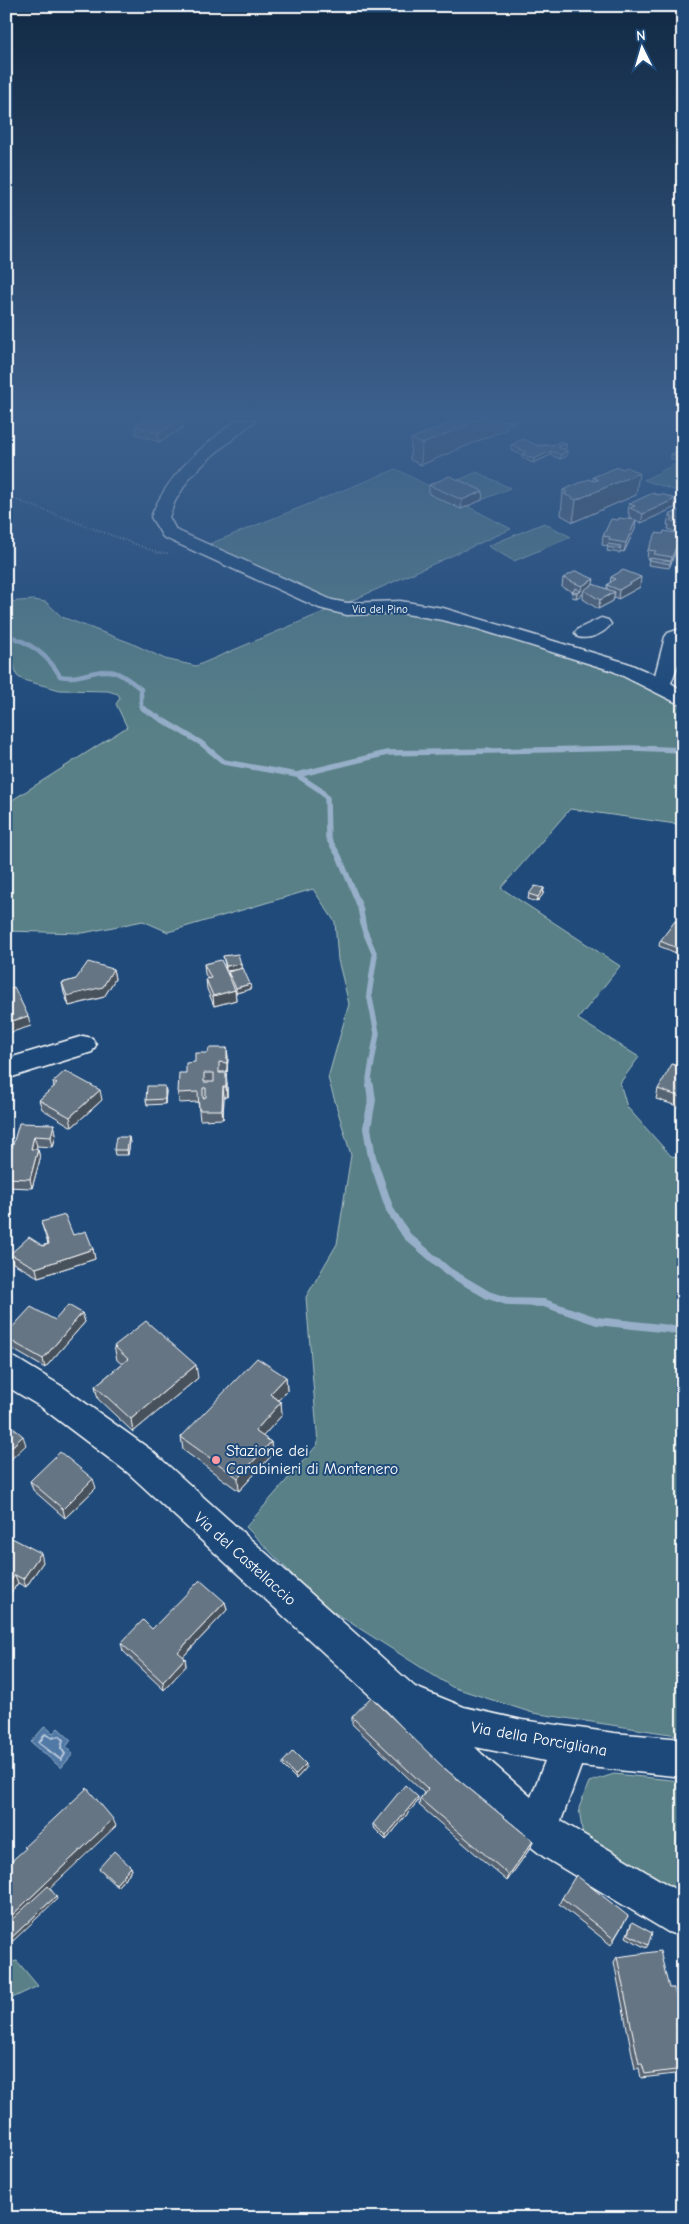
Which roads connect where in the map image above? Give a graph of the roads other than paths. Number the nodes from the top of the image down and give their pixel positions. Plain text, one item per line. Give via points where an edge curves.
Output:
1 (164, 524) edge
2 (683, 634) edge
3 (660, 684) junction
4 (683, 700) edge
5 (83, 1045) dead end
6 (6, 1069) edge
7 (6, 1369) edge
8 (401, 1699) junction
9 (464, 1726) junction
10 (570, 1745) junction
11 (683, 1758) edge
12 (468, 1768) junction
13 (539, 1828) junction
14 (683, 1918) edge

1 - 3 street, Via del Pino via 169,533 326,604 347,609 400,607 443,614 620,667
2 - 3 street via 675,638 665,678
3 - 4 street, Via del Pino
5 - 6 street
7 - 8 street, Via del Castellaccio via 52,1397 138,1461
8 - 9 street, Via della Porcigliana
8 - 12 street, Via del Castellaccio
9 - 10 street, Via della Porcigliana via 522,1739
9 - 12 street
10 - 11 street, Via della Porcigliana
10 - 13 street
12 - 13 street, Via del Castellaccio
13 - 14 street, Via del Castellaccio via 558,1843

